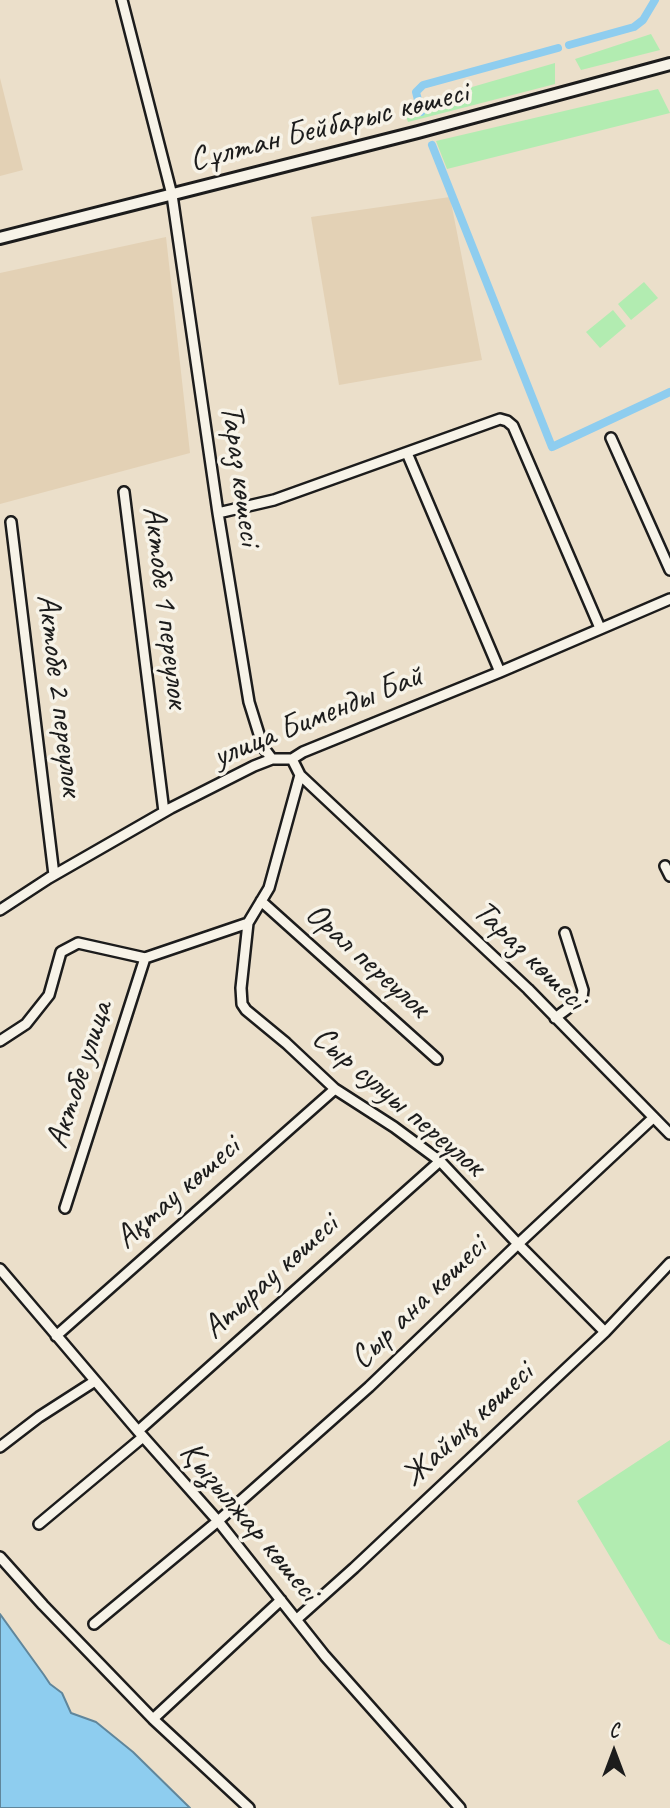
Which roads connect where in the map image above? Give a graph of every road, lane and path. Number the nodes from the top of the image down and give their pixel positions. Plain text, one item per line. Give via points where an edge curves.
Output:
1 (122, 0) edge
2 (670, 64) edge
3 (172, 195) junction
4 (0, 238) edge
5 (611, 438) dead end
6 (407, 453) junction
7 (124, 492) dead end
8 (218, 513) junction
9 (11, 522) dead end
10 (670, 570) edge
11 (670, 599) edge
12 (600, 628) junction
13 (500, 672) junction
14 (292, 758) junction
15 (272, 759) junction
16 (300, 775) junction
17 (164, 812) junction
18 (665, 866) dead end
19 (54, 875) junction
20 (670, 876) edge
21 (261, 901) junction
22 (0, 911) edge
23 (248, 923) junction
24 (565, 933) dead end
25 (145, 958) junction
26 (555, 1018) junction
27 (0, 1041) edge
28 (437, 1059) dead end
29 (335, 1089) junction
30 (653, 1118) junction
31 (670, 1135) edge
32 (440, 1161) junction
33 (65, 1208) dead end
34 (518, 1244) junction
35 (670, 1264) edge
36 (0, 1269) edge
37 (605, 1332) junction
38 (56, 1336) junction
39 (95, 1381) junction
40 (141, 1434) junction
41 (0, 1447) edge
42 (218, 1521) junction
43 (39, 1524) dead end
44 (0, 1557) edge
45 (281, 1600) junction
46 (297, 1619) junction
47 (94, 1624) dead end
48 (153, 1719) junction
49 (249, 1808) edge
50 (460, 1808) edge

1 - 3 street, Тараз көшесі
2 - 3 main road, Сұлтан Бейбарыс көшесі
3 - 4 main road, Сұлтан Бейбарыс көшесі
3 - 8 street, Тараз көшесі
5 - 10 street
6 - 8 street via 274,500
6 - 12 street via 500,419 513,426
6 - 13 street
7 - 17 street, Актобе 1 переулок
8 - 15 street, Тараз көшесі via 249,702 262,747
9 - 19 street, Актобе 2 переулок
11 - 12 street, улица Бименды Бай
12 - 13 street, улица Бименды Бай
13 - 14 street, улица Бименды Бай
14 - 15 street, улица Бименды Бай
14 - 16 street, Тараз көшесі
15 - 17 street, улица Бименды Бай
16 - 21 street via 269,888
16 - 26 street, Тараз көшесі
17 - 19 street, улица Бименды Бай
18 - 20 street
19 - 22 street, улица Бименды Бай
21 - 23 street
21 - 28 street, Орал переулок
23 - 25 street
23 - 29 street, Сыр сулуы переулок via 242,1004
24 - 26 street via 582,998
25 - 27 street via 78,943 61,952 49,995 26,1024
25 - 33 street, Актобе улица
26 - 30 street, Тараз көшесі
29 - 32 street, Сыр сулуы переулок
29 - 38 street, Ақтау көшесі
30 - 31 street, Тараз көшесі
30 - 34 street, Сыр ана көшесі
32 - 34 street, Сыр сулуы переулок
32 - 40 street, Атырау көшесі
34 - 37 street, Сыр сулуы переулок
34 - 42 street, Сыр ана көшесі via 369,1387
35 - 37 street, Жайық көшесі
36 - 38 street, Қызылжар көшесі
37 - 46 street, Жайық көшесі
38 - 39 street, Қызылжар көшесі
39 - 40 street, Қызылжар көшесі
39 - 41 street
40 - 42 street, Қызылжар көшесі
40 - 43 street, Атырау көшесі
42 - 45 street, Қызылжар көшесі
42 - 47 street, Сыр ана көшесі
44 - 48 street
45 - 46 street, Қызылжар көшесі
45 - 48 street
46 - 50 street, Қызылжар көшесі
48 - 49 street

